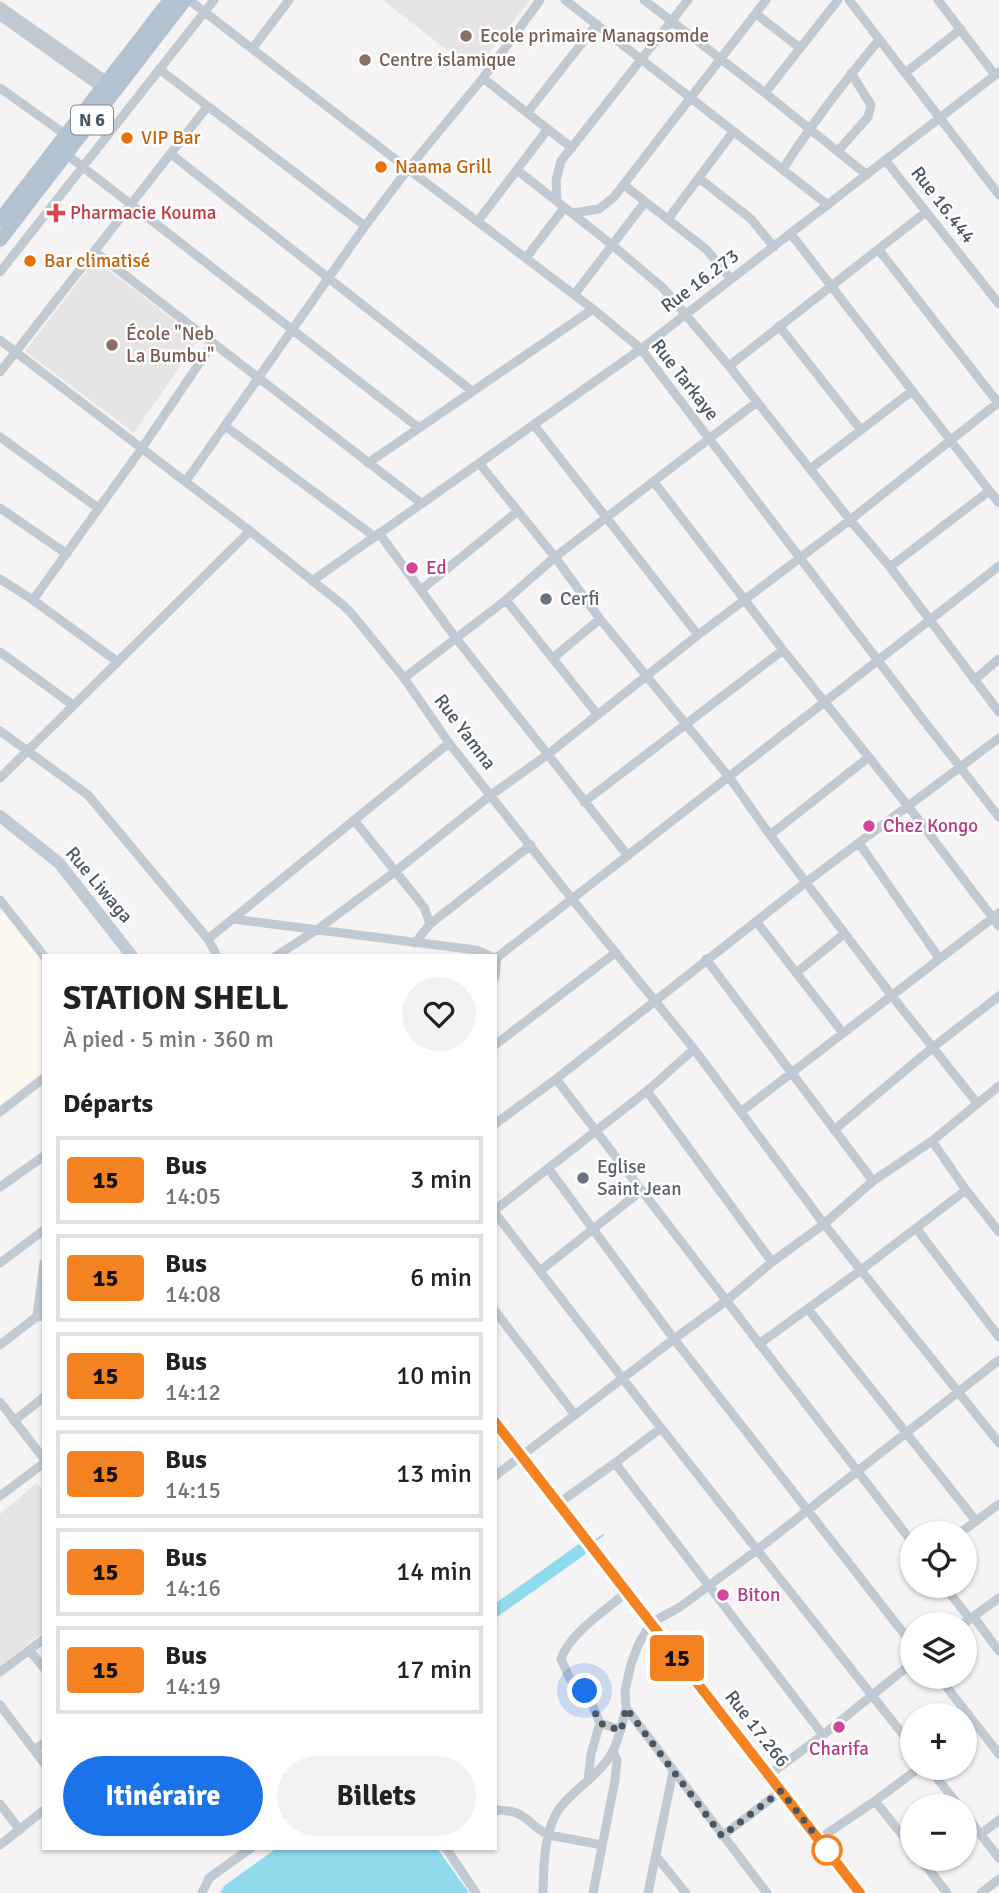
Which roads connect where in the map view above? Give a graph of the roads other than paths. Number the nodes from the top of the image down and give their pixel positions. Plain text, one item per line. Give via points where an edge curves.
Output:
1 (170, 0) edge
2 (187, 0) edge
3 (214, 0) edge
4 (289, 0) edge
5 (540, 0) edge
6 (565, 0) edge
7 (644, 0) edge
8 (688, 0) edge
9 (766, 0) edge
10 (838, 0) edge
11 (849, 0) edge
12 (938, 0) edge
13 (0, 6) edge
14 (204, 12) junction
15 (756, 14) junction
16 (0, 16) edge
17 (671, 21) junction
18 (597, 24) junction
19 (961, 29) junction
20 (879, 40) junction
21 (800, 48) junction
22 (252, 49) junction
23 (642, 59) junction
24 (720, 59) junction
25 (159, 69) junction
26 (851, 73) junction
27 (905, 73) junction
28 (997, 74) edge
29 (483, 78) junction
30 (0, 88) edge
31 (109, 89) junction
32 (765, 93) junction
33 (690, 98) junction
34 (207, 107) junction
35 (527, 113) junction
36 (940, 118) junction
37 (808, 128) junction
38 (547, 130) junction
39 (733, 132) junction
40 (66, 135) junction
41 (572, 148) junction
42 (838, 151) junction
43 (66, 154) junction
44 (171, 154) junction
45 (886, 160) junction
46 (83, 167) junction
47 (408, 169) junction
48 (783, 169) junction
49 (517, 170) junction
50 (867, 176) junction
51 (699, 178) junction
52 (624, 185) junction
53 (999, 195) edge
54 (645, 202) junction
55 (132, 205) junction
56 (828, 205) junction
57 (564, 207) junction
58 (926, 212) junction
59 (668, 219) junction
60 (0, 220) edge
61 (478, 221) junction
62 (365, 226) junction
63 (791, 234) junction
64 (0, 240) edge
65 (611, 244) junction
66 (774, 247) junction
67 (879, 250) junction
68 (95, 252) junction
69 (526, 258) junction
70 (0, 272) edge
71 (329, 278) junction
72 (731, 279) junction
73 (831, 285) junction
74 (574, 295) junction
75 (999, 304) edge
76 (593, 309) junction
77 (686, 314) junction
78 (779, 326) junction
79 (292, 330) junction
80 (0, 340) edge
81 (213, 343) junction
82 (641, 349) junction
83 (15, 351) junction
84 (729, 366) junction
85 (0, 372) edge
86 (258, 378) junction
87 (472, 391) junction
88 (912, 391) junction
89 (757, 402) junction
90 (999, 403) edge
91 (534, 425) junction
92 (225, 426) junction
93 (419, 428) junction
94 (861, 430) junction
95 (0, 437) edge
96 (709, 439) junction
97 (950, 440) junction
98 (142, 448) junction
99 (368, 463) junction
100 (479, 463) junction
101 (810, 469) junction
102 (186, 481) junction
103 (654, 482) junction
104 (989, 491) junction
105 (421, 503) junction
106 (999, 503) edge
107 (0, 508) edge
108 (98, 508) junction
109 (518, 511) junction
110 (606, 518) junction
111 (850, 520) junction
112 (250, 531) junction
113 (377, 535) junction
114 (67, 554) junction
115 (555, 557) junction
116 (800, 558) junction
117 (999, 566) edge
118 (890, 567) junction
119 (0, 579) edge
120 (312, 581) junction
121 (421, 590) junction
122 (746, 599) junction
123 (33, 600) junction
124 (506, 600) junction
125 (600, 619) junction
126 (929, 620) junction
127 (698, 635) junction
128 (456, 637) junction
129 (783, 650) junction
130 (0, 652) edge
131 (553, 658) junction
132 (999, 659) edge
133 (878, 660) junction
134 (118, 662) junction
135 (647, 677) junction
136 (404, 678) junction
137 (974, 680) junction
138 (825, 701) junction
139 (74, 705) junction
140 (999, 712) edge
141 (598, 715) junction
142 (687, 723) junction
143 (0, 731) edge
144 (999, 738) edge
145 (449, 743) junction
146 (28, 750) junction
147 (547, 755) junction
148 (869, 757) junction
149 (960, 767) junction
150 (729, 777) junction
151 (0, 778) edge
152 (491, 795) junction
153 (584, 802) junction
154 (908, 806) junction
155 (0, 816) edge
156 (999, 817) edge
157 (354, 820) junction
158 (770, 835) junction
159 (859, 843) junction
160 (531, 845) junction
161 (628, 856) junction
162 (396, 871) junction
163 (805, 883) junction
164 (572, 899) junction
165 (2, 906) edge
166 (233, 919) junction
167 (997, 919) edge
168 (756, 922) junction
169 (430, 923) junction
170 (317, 929) junction
171 (844, 934) junction
172 (208, 939) junction
173 (415, 943) junction
174 (615, 953) junction
175 (42, 954) edge
176 (130, 954) edge
177 (215, 954) edge
178 (279, 954) edge
179 (487, 954) edge
180 (497, 955) edge
181 (939, 958) junction
182 (706, 960) junction
183 (796, 973) junction
184 (892, 996) junction
185 (999, 996) edge
186 (655, 1002) junction
187 (844, 1033) junction
188 (497, 1043) edge
189 (932, 1048) junction
190 (694, 1049) junction
191 (791, 1073) junction
192 (556, 1079) junction
193 (42, 1080) edge
194 (999, 1086) edge
195 (647, 1091) junction
196 (977, 1103) junction
197 (742, 1111) junction
198 (0, 1112) edge
199 (497, 1123) edge
200 (834, 1130) junction
201 (595, 1132) junction
202 (932, 1141) junction
203 (42, 1157) edge
204 (548, 1168) junction
205 (873, 1181) junction
206 (0, 1187) edge
207 (967, 1190) junction
208 (641, 1191) junction
209 (497, 1210) edge
210 (497, 1215) edge
211 (824, 1224) junction
212 (916, 1228) junction
213 (593, 1229) junction
214 (999, 1231) edge
215 (42, 1232) edge
216 (772, 1262) junction
217 (0, 1263) edge
218 (861, 1270) junction
219 (540, 1271) junction
220 (726, 1301) junction
221 (808, 1309) junction
222 (497, 1314) edge
223 (42, 1315) edge
224 (999, 1337) edge
225 (674, 1339) junction
226 (759, 1344) junction
227 (0, 1345) edge
228 (999, 1360) edge
229 (623, 1378) junction
230 (958, 1392) junction
231 (42, 1399) edge
232 (2, 1408) edge
233 (575, 1415) junction
234 (14, 1420) junction
235 (497, 1425) edge
236 (661, 1428) junction
237 (905, 1433) junction
238 (999, 1443) edge
239 (521, 1455) junction
240 (42, 1458) edge
241 (42, 1463) edge
242 (615, 1464) junction
243 (858, 1470) junction
244 (497, 1474) edge
245 (0, 1496) edge
246 (559, 1503) junction
247 (999, 1504) edge
248 (808, 1510) junction
249 (976, 1521) joint
250 (900, 1526) edge
251 (757, 1550) junction
252 (708, 1585) junction
253 (627, 1592) junction
254 (999, 1598) edge
255 (977, 1614) edge
256 (651, 1623) junction
257 (977, 1628) edge
258 (900, 1629) edge
259 (42, 1640) edge
260 (29, 1650) junction
261 (999, 1651) edge
262 (42, 1666) edge
263 (0, 1672) edge
264 (900, 1673) edge
265 (948, 1689) edge
266 (872, 1696) junction
267 (0, 1705) edge
268 (626, 1708) junction
269 (600, 1723) junction
270 (621, 1731) junction
271 (900, 1731) edge
272 (823, 1735) junction
273 (42, 1744) edge
274 (34, 1750) junction
275 (613, 1751) junction
276 (999, 1754) edge
277 (42, 1760) edge
278 (673, 1772) junction
279 (769, 1775) junction
280 (589, 1780) junction
281 (903, 1780) edge
282 (938, 1780) edge
283 (781, 1791) junction
284 (950, 1794) edge
285 (875, 1801) junction
286 (0, 1804) edge
287 (497, 1810) edge
288 (42, 1812) edge
289 (999, 1820) edge
290 (977, 1829) edge
291 (20, 1830) junction
292 (900, 1832) edge
293 (981, 1834) junction
294 (549, 1835) junction
295 (722, 1836) junction
296 (819, 1839) junction
297 (0, 1845) edge
298 (602, 1845) junction
299 (248, 1850) edge
300 (447, 1850) edge
301 (656, 1856) junction
302 (999, 1858) edge
303 (930, 1871) edge
304 (999, 1879) edge
305 (202, 1893) edge
306 (476, 1893) edge
307 (543, 1893) edge
308 (593, 1893) edge
309 (648, 1893) edge
310 (685, 1893) edge
311 (767, 1893) edge
312 (860, 1893) edge
313 (947, 1893) edge
314 (981, 1893) edge

1 - 31 main road, N 6
2 - 14 street, Rue Tarkaye
2 - 31 main road, N 6
3 - 14 street
4 - 22 street
5 - 29 street
6 - 18 street
7 - 17 street
8 - 17 street
9 - 15 street
10 - 21 street
11 - 20 street
12 - 19 street
13 - 31 street
14 - 22 street, Rue Tarkaye
14 - 25 street
15 - 21 street
15 - 24 street
16 - 31 street
17 - 23 street
17 - 24 street
18 - 23 street
18 - 35 street
19 - 27 street
19 - 28 street
20 - 26 street
20 - 27 street
21 - 32 street
22 - 47 street, Rue Tarkaye
23 - 33 street
23 - 41 street
24 - 32 street
24 - 33 street
25 - 34 street
25 - 46 street
26 - 37 street
26 - 42 street via 871,111
27 - 36 street
28 - 36 street, Rue 16.273
29 - 35 street
29 - 47 street
30 - 40 street
31 - 40 main road, N 6
31 - 43 main road, N 6
32 - 37 street
33 - 39 street
33 - 52 street
34 - 44 street
34 - 62 street
35 - 38 street
36 - 45 street, Rue 16.273
36 - 53 street
37 - 42 street
37 - 48 street
38 - 41 street
38 - 49 street
39 - 48 street
39 - 51 street
40 - 60 main road, N 6
41 - 57 street via 556,180
42 - 50 street
43 - 46 street
43 - 64 main road, N 6
44 - 55 street
44 - 71 street
45 - 50 street, Rue 16.273
45 - 58 street, Rue 16.444
46 - 55 street
46 - 70 street
47 - 61 street, Rue Tarkaye
47 - 62 street
48 - 56 street
49 - 57 street
49 - 61 street
50 - 56 street, Rue 16.273
51 - 59 street
51 - 66 street via 748,216
52 - 54 street
52 - 57 street via 599,209
54 - 59 street
54 - 65 street
55 - 68 street
55 - 79 street
56 - 63 street, Rue 16.273
57 - 65 street
57 - 69 street
58 - 67 street
58 - 75 street, Rue 16.444
59 - 72 street via 707,250
61 - 69 street, Rue Tarkaye
62 - 71 street
63 - 66 street, Rue 16.273
63 - 73 street
65 - 74 street
65 - 77 street
66 - 72 street, Rue 16.273
67 - 73 street
67 - 90 street
68 - 81 street
68 - 83 street
69 - 74 street, Rue Tarkaye
71 - 79 street
71 - 87 street
72 - 77 street, Rue 16.273
73 - 78 street
73 - 88 street
74 - 76 street, Rue Tarkaye
76 - 82 street, Rue Tarkaye
76 - 87 street
77 - 82 street, Rue 16.273
77 - 84 street
78 - 84 street
78 - 94 street
79 - 86 street
79 - 93 street
80 - 83 street, Rue Yamna
81 - 86 street
81 - 98 street
82 - 91 street, Rue 16.273
82 - 96 street, Rue Tarkaye
83 - 85 street
83 - 98 street, Rue Yamna
84 - 89 street
86 - 92 street
86 - 99 street
87 - 93 street
88 - 94 street
88 - 97 street
89 - 96 street
89 - 101 street
90 - 97 street
91 - 100 street, Rue 16.273
91 - 110 street
92 - 102 street
92 - 113 street
93 - 99 street
94 - 101 street
95 - 108 street
96 - 103 street
96 - 116 street, Rue Tarkaye
97 - 104 street
97 - 111 street
98 - 102 street, Rue Yamna
98 - 108 street
99 - 105 street
100 - 105 street, Rue 16.273
100 - 109 street
101 - 111 street
102 - 112 street, Rue Yamna
103 - 110 street
103 - 122 street
104 - 106 street
104 - 118 street
105 - 113 street, Rue 16.273
107 - 114 street
108 - 114 street
109 - 115 street
109 - 121 street
110 - 115 street
110 - 127 street
111 - 116 street
111 - 118 street
112 - 120 street, Rue Yamna
112 - 134 street
113 - 120 street, Rue 16.273
113 - 121 street
114 - 123 street
115 - 124 street
115 - 125 street
116 - 122 street
116 - 133 street, Rue Tarkaye
117 - 126 street
118 - 126 street
119 - 123 street
120 - 136 street, Rue Yamna via 352,614
121 - 128 street
122 - 127 street
122 - 129 street
123 - 134 street
124 - 128 street
124 - 131 street
125 - 131 street
125 - 135 street
126 - 133 street
126 - 137 street
127 - 135 street
128 - 136 street
128 - 147 street
129 - 138 street
129 - 142 street
130 - 139 street
131 - 141 street
132 - 137 street
133 - 138 street
133 - 149 street, Rue Tarkaye
134 - 139 street
135 - 141 street
135 - 142 street
136 - 145 street, Rue Yamna
137 - 140 street
138 - 148 street
138 - 150 street
139 - 146 street
141 - 147 street
142 - 150 street
142 - 153 street
143 - 146 street
144 - 149 street
145 - 152 street, Rue Yamna
145 - 157 street
146 - 151 street
146 - 172 street via 88,795
147 - 152 street
147 - 153 street
148 - 154 street
148 - 158 street
149 - 154 street
149 - 156 street, Rue Tarkaye
150 - 158 street
150 - 161 street
152 - 160 street, Rue Yamna
152 - 162 street
153 - 161 street
154 - 159 street
154 - 167 street
155 - 176 main road, Rue Liwaga via 58,863
157 - 162 street
157 - 166 street
158 - 163 street
159 - 163 street
159 - 181 street
160 - 164 street, Rue Yamna
160 - 169 street
161 - 164 street
162 - 169 street via 424,907
162 - 170 street
163 - 168 street
163 - 171 street
164 - 174 street, Rue Yamna
164 - 180 street
165 - 175 street
166 - 170 street
166 - 172 street
167 - 181 street
168 - 182 street
168 - 183 street
169 - 173 street
170 - 173 street
170 - 178 street
171 - 183 street
171 - 184 street
172 - 177 street
173 - 179 street
174 - 186 street, Rue Yamna
174 - 188 street
181 - 184 street
182 - 186 street
182 - 191 street
183 - 187 street
184 - 187 street
184 - 189 street
185 - 189 street
186 - 190 street, Rue Yamna
186 - 192 street
187 - 191 street
189 - 196 street
189 - 200 street
190 - 195 street
190 - 197 street, Rue Yamna
191 - 197 street
191 - 200 street
192 - 199 street
192 - 201 street
193 - 198 street
194 - 196 street
195 - 201 street
195 - 216 street
196 - 202 street
197 - 211 street, Rue Yamna
200 - 205 street
201 - 204 street
201 - 208 street
202 - 205 street
202 - 207 street
203 - 206 street
204 - 209 street
204 - 213 street
205 - 211 street
207 - 212 street
207 - 214 street
208 - 213 street
208 - 220 street
210 - 219 street
211 - 216 street
211 - 218 street, Rue Yamna
212 - 218 street
212 - 224 street
213 - 219 street
213 - 225 street
215 - 217 street
216 - 220 street
218 - 221 street
218 - 230 street, Rue Yamna
219 - 229 street
220 - 225 street
220 - 226 street
221 - 226 street
221 - 237 street
222 - 233 street
223 - 227 street
225 - 229 street
225 - 248 street
226 - 243 street
228 - 230 street
229 - 233 street
229 - 236 street
230 - 237 street
230 - 238 street, Rue Yamna
231 - 234 street
232 - 234 street
233 - 239 street
234 - 240 street
235 - 239 main road
236 - 242 street
236 - 251 street
237 - 243 street
237 - 249 street
239 - 244 street
239 - 246 main road, Rue 17.266
241 - 245 street
242 - 246 street
242 - 252 street
243 - 248 street
243 - 250 street
246 - 253 main road, Rue 17.266
247 - 249 street
248 - 251 street
248 - 258 street
251 - 252 street
251 - 266 street
252 - 256 street
252 - 272 street
253 - 256 main road, Rue 17.266
253 - 269 street via 575,1637 561,1656 568,1675 588,1695
254 - 255 street
256 - 268 street via 631,1664
256 - 279 main road, Rue 17.266
257 - 261 street
259 - 260 street
260 - 262 street
260 - 263 street
264 - 266 street
265 - 276 street
266 - 271 street
266 - 272 street
267 - 274 street
268 - 270 street
268 - 278 street
269 - 270 street
269 - 280 street via 590,1754
270 - 275 street
272 - 279 street
273 - 274 street
274 - 277 street
275 - 280 street
275 - 298 street via 617,1760
278 - 295 street
278 - 301 street
279 - 283 main road, Rue 17.266
280 - 294 street via 561,1807
281 - 285 street
282 - 284 street
283 - 295 street
283 - 296 main road, Rue 17.266
285 - 292 street
285 - 296 street
286 - 291 street
287 - 294 street via 521,1815
288 - 291 street
289 - 293 street
290 - 293 street
291 - 297 street
293 - 302 street
294 - 298 street
294 - 307 street
295 - 311 street
296 - 312 main road, Rue 17.266
298 - 308 street
299 - 305 street via 209,1878
300 - 306 street
301 - 309 street
301 - 310 street
303 - 313 street
304 - 314 street

